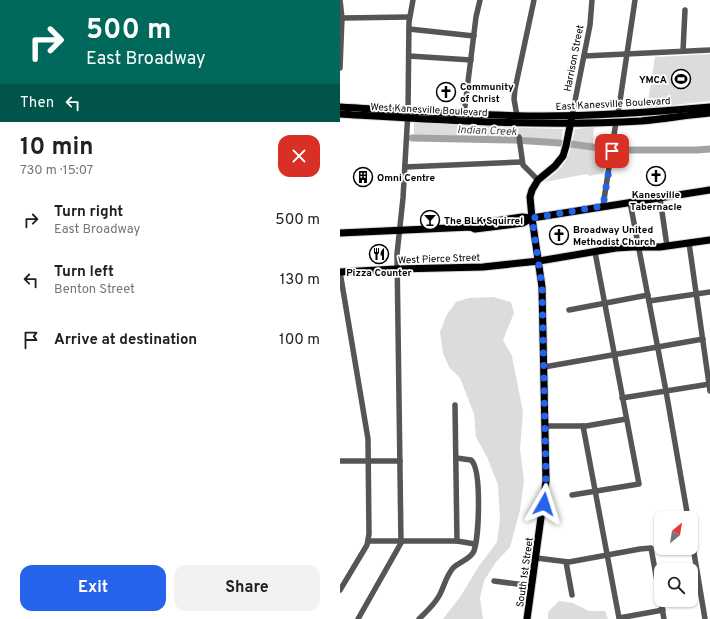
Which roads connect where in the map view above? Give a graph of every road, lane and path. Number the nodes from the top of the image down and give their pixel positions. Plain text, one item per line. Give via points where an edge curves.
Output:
1 (340, 0) edge
2 (413, 0) edge
3 (480, 0) edge
4 (534, 0) edge
5 (592, 0) edge
6 (635, 0) edge
7 (684, 10) dead end
8 (409, 17) junction
9 (342, 18) junction
10 (408, 28) junction
11 (474, 36) junction
12 (340, 50) edge
13 (710, 50) edge
14 (683, 51) junction
15 (627, 54) junction
16 (409, 56) junction
17 (584, 56) junction
18 (471, 60) junction
19 (340, 68) edge
20 (340, 107) edge
21 (710, 107) edge
22 (679, 113) junction
23 (340, 114) edge
24 (408, 114) junction
25 (464, 114) junction
26 (710, 114) edge
27 (617, 118) junction
28 (517, 119) junction
29 (571, 119) junction
30 (520, 140) dead end
31 (522, 162) junction
32 (405, 167) junction
33 (538, 180) junction
34 (710, 190) edge
35 (660, 198) junction
36 (630, 202) junction
37 (603, 206) junction
38 (532, 218) junction
39 (400, 230) junction
40 (340, 233) edge
41 (710, 240) edge
42 (689, 243) junction
43 (667, 246) junction
44 (639, 247) junction
45 (595, 252) junction
46 (539, 262) junction
47 (397, 269) junction
48 (340, 272) edge
49 (710, 292) edge
50 (696, 294) junction
51 (648, 295) junction
52 (649, 302) junction
53 (604, 303) junction
54 (569, 310) dead end
55 (703, 339) junction
56 (657, 346) junction
57 (614, 354) junction
58 (544, 367) junction
59 (710, 384) edge
60 (666, 391) junction
61 (710, 391) edge
62 (622, 398) junction
63 (455, 405) dead end
64 (626, 419) junction
65 (545, 426) junction
66 (583, 426) junction
67 (456, 458) junction
68 (340, 461) edge
69 (368, 461) junction
70 (400, 461) junction
71 (595, 491) junction
72 (572, 495) dead end
73 (687, 511) edge
74 (369, 541) junction
75 (401, 541) junction
76 (457, 541) junction
77 (475, 544) junction
78 (607, 555) junction
79 (694, 555) edge
80 (536, 558) junction
81 (566, 562) junction
82 (494, 581) dead end
83 (532, 586) junction
84 (340, 590) edge
85 (572, 595) dead end
86 (663, 610) junction
87 (637, 617) edge
88 (358, 619) edge
89 (419, 619) edge
90 (527, 619) edge
91 (664, 619) edge
92 (705, 619) edge

1 - 9 street
2 - 8 street
3 - 11 street
4 - 28 street via 515,89
5 - 17 street, Harrison Street
6 - 15 street
7 - 14 street
8 - 9 street
8 - 10 street
9 - 12 street
10 - 11 street
10 - 16 street
11 - 18 street
12 - 19 street
13 - 14 street
14 - 15 street
15 - 17 street
15 - 27 street
16 - 18 street
16 - 24 street
17 - 29 street, Harrison Street
18 - 25 street
20 - 24 main road, West Kanesville Boulevard
21 - 22 main road, East Kanesville Boulevard
22 - 26 main road, East Kanesville Boulevard
22 - 27 main road, East Kanesville Boulevard
23 - 24 main road, West Kanesville Boulevard
24 - 25 main road, West Kanesville Boulevard
24 - 28 main road, West Kanesville Boulevard via 483,122
24 - 32 street
25 - 28 main road, West Kanesville Boulevard
27 - 29 main road, East Kanesville Boulevard
27 - 37 street
28 - 29 main road, East Kanesville Boulevard
29 - 33 main road, Harrison Street via 565,151 560,161
30 - 31 street
31 - 32 street
31 - 33 street
32 - 39 street
33 - 38 main road, South 1st Street via 530,197
34 - 35 main road
35 - 36 main road
35 - 43 street
36 - 37 main road
36 - 44 street
37 - 38 main road
38 - 39 main road via 523,222 475,229 471,227
38 - 46 main road, South 1st Street
39 - 40 main road
39 - 47 street
41 - 42 main road, West Pierce Street
42 - 43 main road, West Pierce Street
42 - 50 street
43 - 44 main road, West Pierce Street
44 - 45 main road, West Pierce Street
44 - 51 street
45 - 46 main road, West Pierce Street
45 - 53 street
46 - 47 main road, West Pierce Street via 483,267
46 - 58 main road, South 1st Street
47 - 48 main road, West Pierce Street
47 - 70 street
48 - 69 street via 367,432
49 - 50 street
50 - 52 street
50 - 55 street
51 - 52 street
51 - 53 street
52 - 56 street
53 - 54 street
53 - 57 street
55 - 56 street
55 - 59 street
56 - 57 street
56 - 60 street
57 - 58 street
57 - 62 street
58 - 65 main road, South 1st Street
59 - 60 street
59 - 61 street
60 - 62 street
60 - 73 street
62 - 64 street
63 - 67 street
64 - 66 street
64 - 71 street via 639,484
65 - 66 street
65 - 80 main road, South 1st Street via 546,485
66 - 71 street
67 - 76 street
67 - 77 street via 471,460 475,466 479,502
68 - 69 street
69 - 70 street
69 - 74 street
70 - 75 street
71 - 72 street
71 - 78 street
74 - 75 street
74 - 84 street
75 - 76 street
75 - 88 street
76 - 77 street
77 - 89 street via 473,553 453,568 439,596
78 - 81 street
78 - 86 street via 651,548
78 - 87 street via 619,618
79 - 92 street
80 - 81 street
80 - 83 main road, South 1st Street
81 - 85 street
82 - 83 street
83 - 90 main road, South 1st Street
86 - 87 street
86 - 91 street

